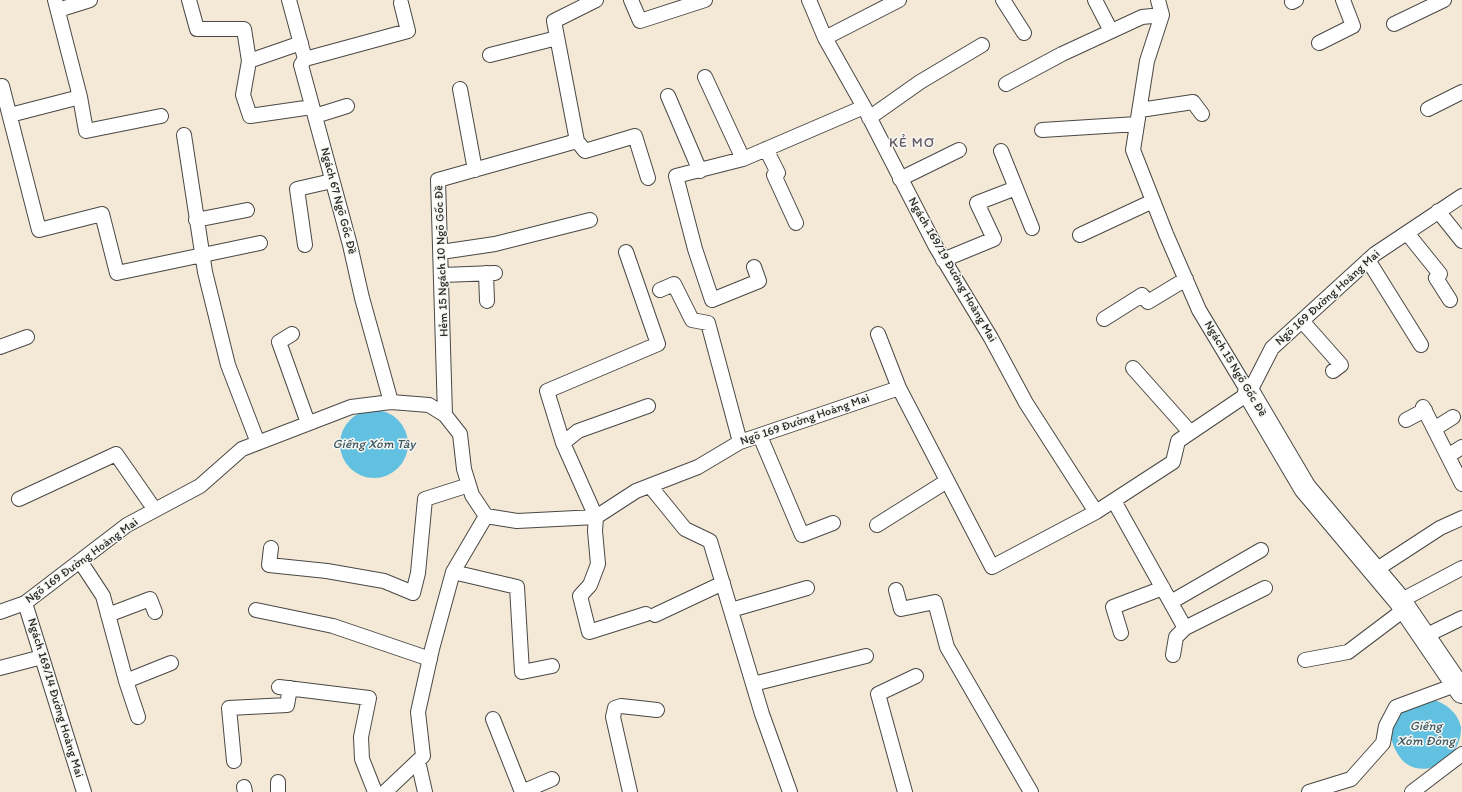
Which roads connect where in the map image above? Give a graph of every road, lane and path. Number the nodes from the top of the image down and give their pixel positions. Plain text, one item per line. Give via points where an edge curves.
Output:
1 (90, 0) edge
2 (189, 0) edge
3 (290, 0) edge
4 (596, 0) edge
5 (631, 0) edge
6 (705, 0) edge
7 (809, 0) edge
8 (899, 0) edge
9 (1003, 0) edge
10 (1095, 0) edge
11 (1158, 0) edge
12 (1343, 0) edge
13 (1444, 0) edge
14 (401, 3) dead end
15 (57, 5) edge
16 (1162, 15) junction
17 (1394, 24) dead end
18 (1111, 32) junction
19 (1024, 33) dead end
20 (557, 38) junction
21 (825, 38) junction
22 (301, 43) junction
23 (1319, 43) dead end
24 (982, 45) dead end
25 (490, 55) dead end
26 (305, 59) junction
27 (249, 60) junction
28 (705, 77) dead end
29 (1006, 84) dead end
30 (2, 86) dead end
31 (460, 89) dead end
32 (1462, 92) edge
33 (668, 96) dead end
34 (80, 97) junction
35 (347, 106) dead end
36 (1428, 109) dead end
37 (314, 111) junction
38 (867, 112) junction
39 (1202, 114) dead end
40 (10, 115) junction
41 (161, 116) dead end
42 (1138, 117) junction
43 (1042, 130) dead end
44 (184, 135) dead end
45 (577, 141) junction
46 (766, 149) junction
47 (959, 150) dead end
48 (1001, 151) dead end
49 (743, 159) junction
50 (475, 170) junction
51 (700, 171) junction
52 (648, 178) dead end
53 (900, 179) junction
54 (332, 181) junction
55 (1016, 188) junction
56 (1462, 196) edge
57 (1153, 201) junction
58 (247, 210) dead end
59 (1438, 211) junction
60 (196, 220) junction
61 (590, 220) dead end
62 (796, 223) dead end
63 (1032, 228) dead end
64 (1407, 233) junction
65 (1080, 235) dead end
66 (1462, 241) edge
67 (260, 243) dead end
68 (305, 245) dead end
69 (441, 252) junction
70 (626, 252) dead end
71 (202, 254) junction
72 (943, 260) junction
73 (1368, 260) junction
74 (754, 266) dead end
75 (442, 275) junction
76 (1186, 279) junction
77 (660, 290) dead end
78 (712, 300) junction
79 (1450, 300) dead end
80 (487, 301) dead end
81 (1104, 319) dead end
82 (1302, 321) junction
83 (708, 323) junction
84 (292, 334) dead end
85 (878, 334) dead end
86 (27, 337) dead end
87 (1421, 345) dead end
88 (0, 347) edge
89 (1134, 368) dead end
90 (1333, 371) dead end
91 (899, 388) junction
92 (1249, 393) junction
93 (392, 402) junction
94 (648, 406) dead end
95 (445, 415) junction
96 (1453, 417) dead end
97 (1406, 420) dead end
98 (308, 424) junction
99 (1434, 429) junction
100 (1190, 432) junction
101 (760, 436) junction
102 (740, 442) junction
103 (258, 443) junction
104 (562, 443) junction
105 (1462, 447) edge
106 (1448, 456) junction
107 (947, 481) junction
108 (1462, 484) edge
109 (469, 485) junction
110 (650, 486) junction
111 (19, 498) dead end
112 (1114, 501) junction
113 (155, 510) junction
114 (1096, 512) junction
115 (486, 516) junction
116 (596, 517) junction
117 (1462, 518) edge
118 (833, 523) dead end
119 (876, 525) dead end
120 (270, 548) dead end
121 (1260, 550) dead end
122 (80, 561) junction
123 (1462, 568) edge
124 (1374, 571) junction
125 (453, 572) junction
126 (723, 583) junction
127 (807, 588) dead end
128 (1163, 588) junction
129 (1265, 588) dead end
130 (896, 590) dead end
131 (1170, 602) junction
132 (25, 604) junction
133 (1402, 605) junction
134 (256, 610) dead end
135 (731, 610) junction
136 (0, 612) edge
137 (155, 612) dead end
138 (108, 615) junction
139 (1462, 618) edge
140 (1185, 628) junction
141 (1121, 633) dead end
142 (1425, 636) junction
143 (866, 656) dead end
144 (1173, 656) dead end
145 (42, 657) junction
146 (430, 659) junction
147 (1305, 660) dead end
148 (171, 663) dead end
149 (552, 666) dead end
150 (0, 668) edge
151 (916, 676) dead end
152 (126, 681) junction
153 (753, 684) junction
154 (1460, 688) edge
155 (657, 710) dead end
156 (138, 717) dead end
157 (493, 719) dead end
158 (1462, 754) edge
159 (234, 761) dead end
160 (418, 761) junction
161 (552, 779) dead end
162 (536, 789) edge
163 (84, 792) edge
164 (376, 792) edge
165 (385, 792) edge
166 (425, 792) edge
167 (630, 792) edge
168 (790, 792) edge
169 (904, 792) edge
170 (1031, 792) edge
171 (1309, 792) edge
172 (1412, 792) edge

1 - 15 lane
2 - 27 lane via 197,29 244,29
3 - 22 lane, Ngách 67 Ngõ Gốc Đề
4 - 20 lane via 554,21
5 - 6 lane via 640,21
7 - 21 lane, Ngách 169/19 Đường Hoàng Mai
8 - 21 lane
9 - 19 lane
10 - 18 lane
11 - 16 lane
12 - 23 lane via 1353,26
13 - 17 lane
14 - 26 lane via 408,31
15 - 34 lane
16 - 18 lane via 1142,17
16 - 42 lane, Ngách 15 Ngõ Gốc Đề via 1147,60
18 - 29 lane via 1062,54
20 - 25 lane
20 - 45 lane
21 - 38 lane, Ngách 169/19 Đường Hoàng Mai
22 - 26 lane, Ngách 67 Ngõ Gốc Đề
22 - 27 lane
24 - 38 lane
26 - 37 lane, Ngách 67 Ngõ Gốc Đề via 302,65
27 - 37 lane via 243,95 250,116
28 - 49 lane
30 - 40 lane
31 - 50 lane
32 - 36 lane
33 - 51 lane
34 - 40 lane
34 - 41 lane via 86,131
35 - 37 lane
37 - 54 lane, Ngách 67 Ngõ Gốc Đề
38 - 46 lane
38 - 53 lane, Ngách 169/19 Đường Hoàng Mai
39 - 42 lane via 1193,102
40 - 71 lane via 39,230 102,214 117,273
42 - 43 lane
42 - 57 lane, Ngách 15 Ngõ Gốc Đề via 1133,150
44 - 60 lane
45 - 50 lane, Hẻm 15 Ngách 10 Ngõ Gốc Đề
45 - 52 lane via 585,151 635,136
46 - 49 lane
46 - 62 lane via 778,173 774,175
47 - 53 lane
48 - 55 lane
49 - 51 lane
50 - 69 lane, Hẻm 15 Ngách 10 Ngõ Gốc Đề via 438,180
51 - 78 lane via 676,176 695,249
53 - 72 lane, Ngách 169/19 Đường Hoàng Mai
54 - 68 lane via 297,189
54 - 93 lane, Ngách 67 Ngõ Gốc Đề
55 - 63 lane
55 - 72 lane via 977,203 994,239
56 - 59 lane, Ngõ 169 Đường Hoàng Mai
57 - 65 lane
57 - 76 lane, Ngách 15 Ngõ Gốc Đề
58 - 60 lane
59 - 64 lane, Ngõ 169 Đường Hoàng Mai
59 - 66 lane
60 - 71 lane
61 - 69 lane via 495,244
64 - 73 lane, Ngõ 169 Đường Hoàng Mai
64 - 79 lane via 1440,274 1436,278
67 - 71 lane
69 - 75 lane, Hẻm 15 Ngách 10 Ngõ Gốc Đề
70 - 104 lane via 658,344 547,391
71 - 103 lane via 228,365
72 - 114 lane, Ngách 169/19 Đường Hoàng Mai via 991,338 1026,403
73 - 82 lane, Ngõ 169 Đường Hoàng Mai
73 - 87 lane
74 - 78 lane via 759,281
75 - 80 lane via 491,273
75 - 95 lane, Hẻm 15 Ngách 10 Ngõ Gốc Đề
76 - 81 lane via 1148,302 1142,295
76 - 92 lane, Ngách 15 Ngõ Gốc Đề via 1200,310
77 - 83 lane via 674,284 692,320
78 - 83 lane
82 - 90 lane via 1341,365
82 - 92 lane, Ngõ 169 Đường Hoàng Mai via 1272,348
83 - 102 lane
84 - 98 lane via 279,342
85 - 91 lane
86 - 88 lane
89 - 100 lane
91 - 101 lane, Ngõ 169 Đường Hoàng Mai
91 - 107 lane, Ngõ 169 Đường Hoàng Mai
92 - 100 lane, Ngõ 169 Đường Hoàng Mai
92 - 124 street, Ngách 15 Ngõ Gốc Đề via 1304,488
93 - 95 lane, Ngõ 169 Đường Hoàng Mai via 428,405
93 - 98 lane, Ngõ 169 Đường Hoàng Mai via 351,408
94 - 104 lane via 578,431
95 - 109 lane, Ngõ 169 Đường Hoàng Mai via 460,434 464,469
96 - 99 lane
97 - 99 lane via 1424,408
98 - 103 lane, Ngõ 169 Đường Hoàng Mai
99 - 106 lane
100 - 112 lane, Ngõ 169 Đường Hoàng Mai via 1178,441 1173,462
101 - 102 lane, Ngõ 169 Đường Hoàng Mai
101 - 118 lane via 802,535
102 - 110 lane, Ngõ 169 Đường Hoàng Mai via 698,467
103 - 113 lane, Ngõ 169 Đường Hoàng Mai via 242,449 200,486
104 - 116 lane
105 - 106 lane
106 - 108 lane
107 - 114 lane, Ngõ 169 Đường Hoàng Mai via 992,568
107 - 119 lane
109 - 115 lane, Ngõ 169 Đường Hoàng Mai via 472,495
109 - 120 lane via 425,498 418,573 413,593 384,581 327,571 269,565
110 - 116 lane, Ngõ 169 Đường Hoàng Mai via 636,491
110 - 126 lane via 685,529 710,541
111 - 113 lane via 116,454
112 - 114 lane, Ngõ 169 Đường Hoàng Mai
112 - 128 lane
113 - 122 lane, Ngõ 169 Đường Hoàng Mai via 127,524
115 - 116 lane via 517,521
115 - 125 lane
116 - 126 lane via 598,564 590,585 580,596 589,632 650,615
117 - 124 lane via 1440,528
121 - 131 lane
122 - 132 lane, Ngõ 169 Đường Hoàng Mai
122 - 138 lane via 103,596
123 - 133 lane
124 - 133 street, Ngách 15 Ngõ Gốc Đề
125 - 146 lane
125 - 149 lane via 516,587 522,672
126 - 135 lane
127 - 135 lane
128 - 131 lane
128 - 141 lane via 1113,607
129 - 140 lane
130 - 170 lane via 901,609 935,602 947,647
131 - 140 lane
132 - 136 lane, Ngõ 169 Đường Hoàng Mai
132 - 145 lane, Ngách 169/14 Đường Hoàng Mai
133 - 142 street, Ngách 15 Ngõ Gốc Đề
133 - 147 lane via 1348,652
134 - 146 lane via 333,626
135 - 153 lane
137 - 138 lane via 150,599
138 - 152 lane
139 - 142 lane
140 - 144 lane via 1176,637
142 - 154 street, Ngách 15 Ngõ Gốc Đề
143 - 153 lane
145 - 150 lane
145 - 163 lane, Ngách 169/14 Đường Hoàng Mai
146 - 160 lane via 418,712 423,756
148 - 152 lane
151 - 169 lane via 878,694
152 - 156 lane
153 - 168 lane
154 - 171 lane via 1396,707 1386,726 1383,743 1351,779
155 - 167 lane via 621,706 615,708 613,717
157 - 162 lane via 522,792
158 - 172 lane
159 - 164 lane via 229,708 287,705 285,687 369,698 361,738 362,759
160 - 165 lane
160 - 166 lane
161 - 162 lane

